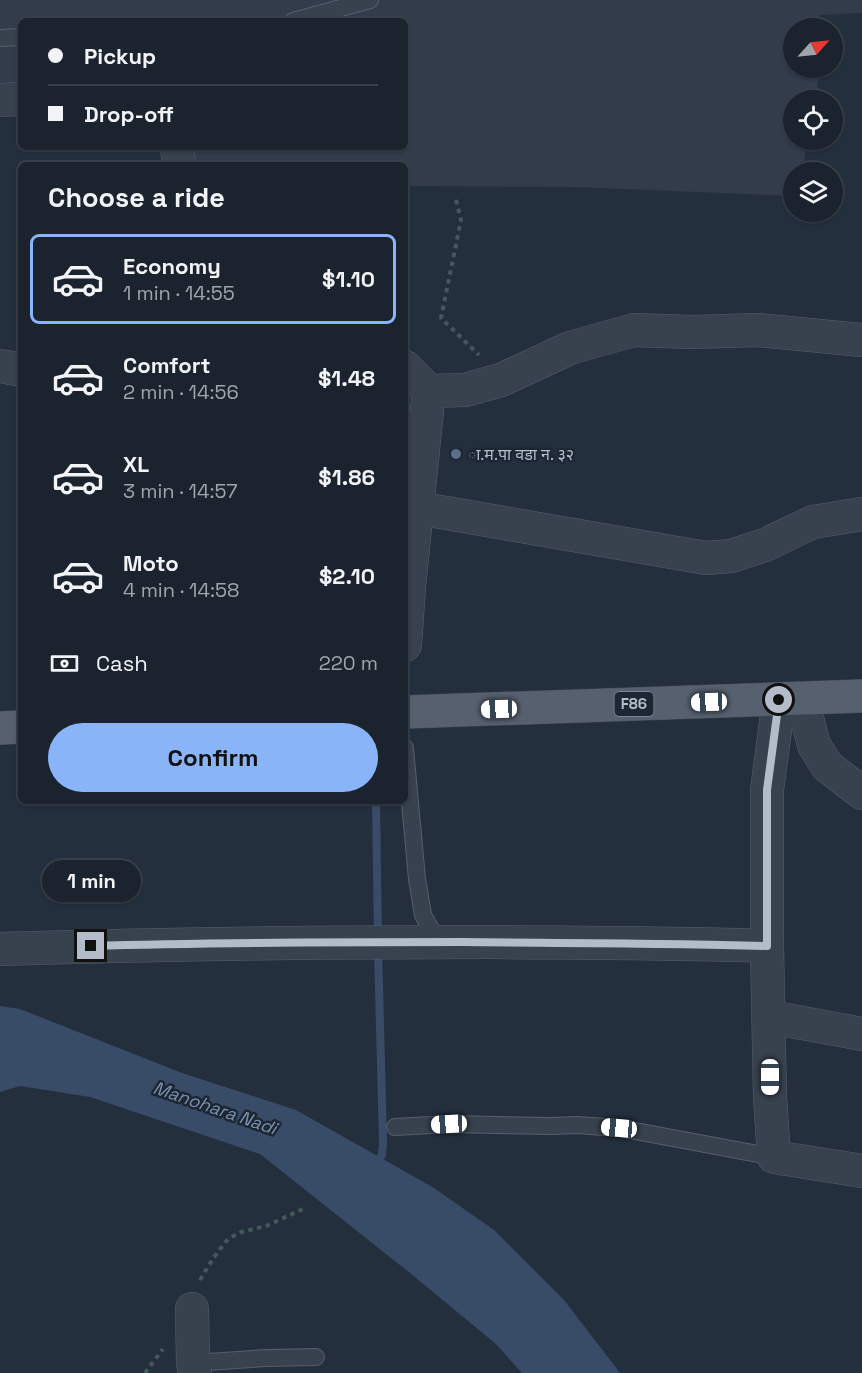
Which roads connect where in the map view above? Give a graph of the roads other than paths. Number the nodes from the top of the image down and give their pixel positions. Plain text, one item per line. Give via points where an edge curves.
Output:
1 (370, 0) edge
2 (304, 18) edge
3 (18, 37) edge
4 (0, 38) edge
5 (18, 99) edge
6 (0, 100) edge
7 (862, 340) edge
8 (0, 366) edge
9 (18, 369) edge
10 (408, 370) edge
11 (429, 391) junction
12 (417, 508) junction
13 (862, 514) edge
14 (408, 577) edge
15 (862, 696) edge
16 (791, 699) junction
17 (408, 711) edge
18 (18, 728) edge
19 (0, 729) edge
20 (408, 781) edge
21 (862, 793) edge
22 (427, 942) junction
23 (767, 946) junction
24 (0, 949) edge
25 (770, 1017) junction
26 (862, 1034) edge
27 (394, 1127) dead end
28 (774, 1157) junction
29 (862, 1171) edge
30 (192, 1309) road end
31 (316, 1357) dead end
32 (194, 1368) edge

1 - 2 lane
3 - 4 lane
5 - 6 street
7 - 11 street via 758,330 634,330 570,348 501,380 465,390
8 - 9 street
10 - 11 street
11 - 12 street
12 - 13 street via 706,558 731,556 765,545 813,522
12 - 14 street
15 - 16 main road, F86
16 - 17 main road, F86
16 - 21 street via 827,766
16 - 23 street via 767,790
18 - 19 main road
20 - 22 lane
22 - 23 street
22 - 24 street
23 - 25 street
25 - 26 street
25 - 28 street
27 - 28 lane via 449,1124 619,1128
28 - 29 street
30 - 32 street
31 - 32 lane via 266,1358

